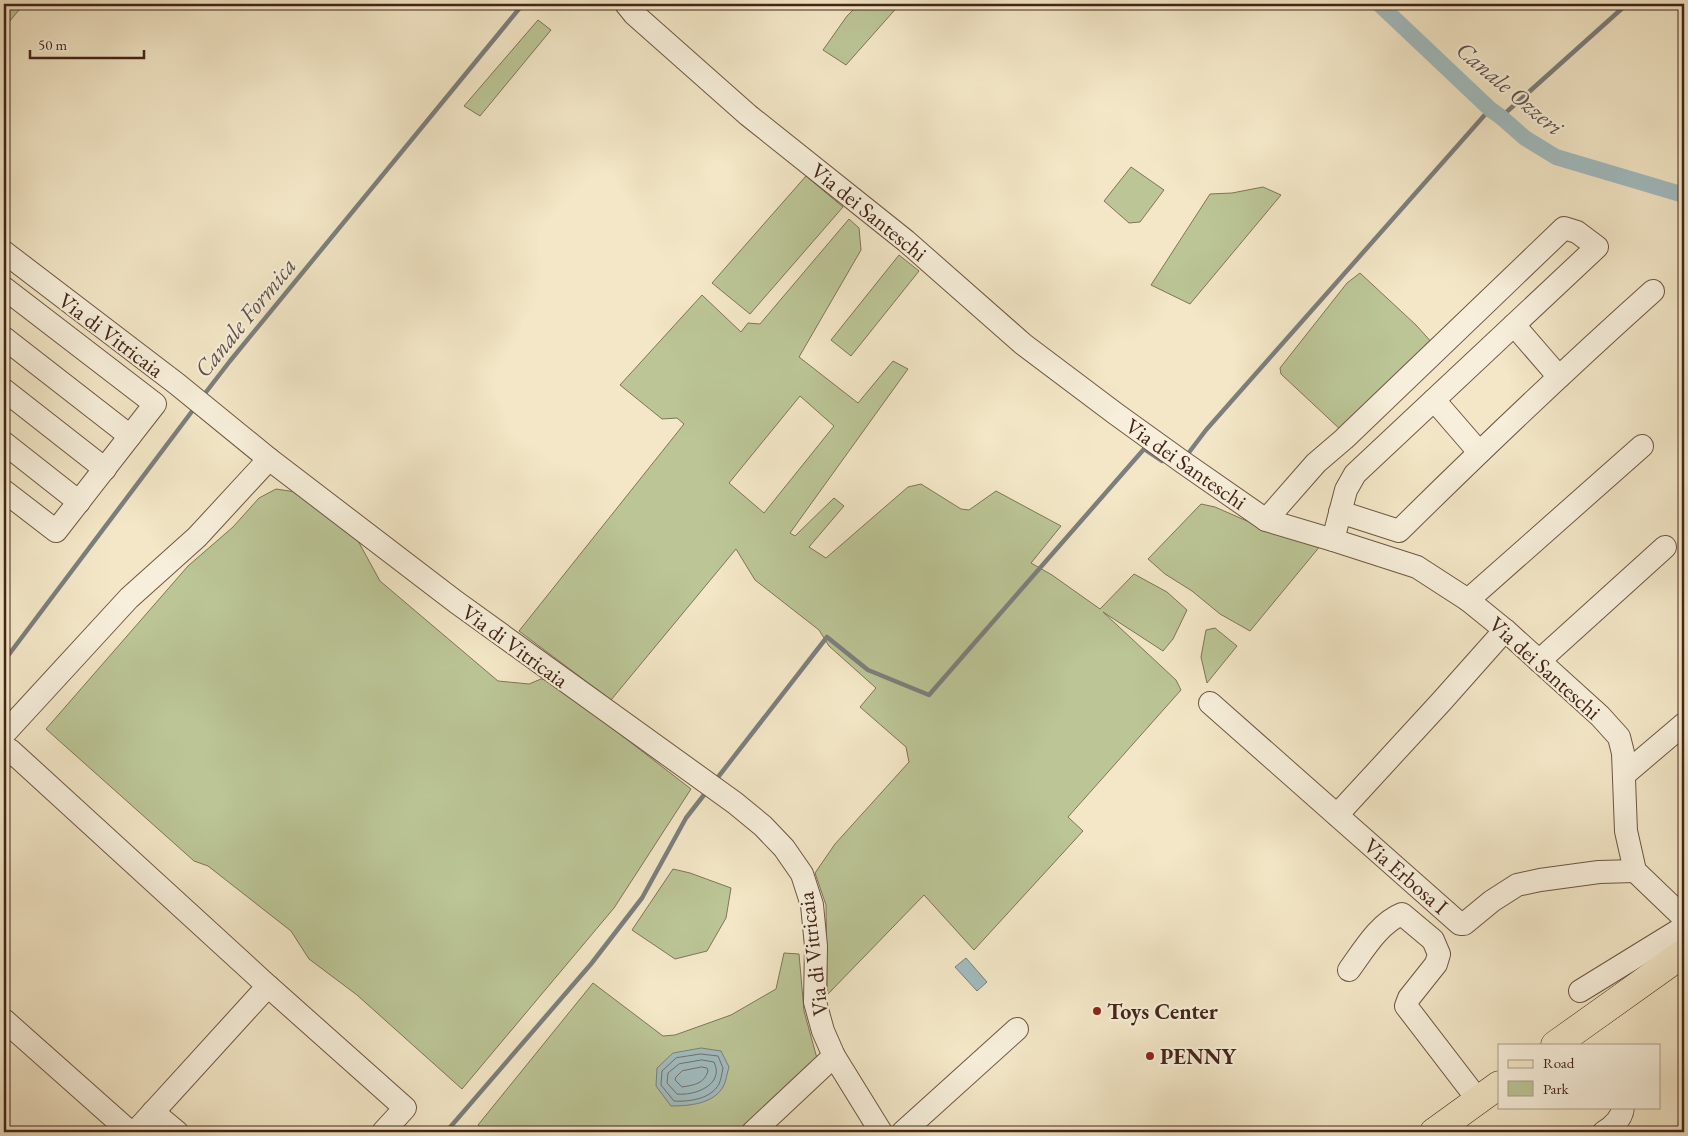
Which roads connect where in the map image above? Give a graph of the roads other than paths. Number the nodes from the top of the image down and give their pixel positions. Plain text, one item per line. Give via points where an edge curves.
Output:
1 (626, 4) edge
2 (4, 252) edge
3 (4, 288) edge
4 (1653, 291) dead end
5 (1514, 325) junction
6 (4, 338) edge
7 (1559, 377) junction
8 (4, 390) edge
9 (1434, 400) junction
10 (130, 436) junction
11 (4, 443) edge
12 (1642, 446) dead end
13 (1479, 452) junction
14 (269, 459) junction
15 (104, 469) junction
16 (4, 492) edge
17 (78, 502) junction
18 (1340, 512) junction
19 (1266, 520) junction
20 (1333, 540) junction
21 (1665, 547) dead end
22 (1468, 600) junction
23 (1505, 630) junction
24 (1539, 660) junction
25 (1210, 703) dead end
26 (1684, 724) edge
27 (4, 734) edge
28 (4, 757) edge
29 (1625, 774) junction
30 (1337, 815) junction
31 (1635, 871) junction
32 (1684, 918) edge
33 (1684, 927) edge
34 (1684, 953) edge
35 (1348, 970) dead end
36 (268, 986) junction
37 (1580, 991) dead end
38 (4, 1020) edge
39 (1568, 1041) edge
40 (834, 1056) junction
41 (1498, 1086) edge
42 (1477, 1101) junction
43 (1623, 1108) edge
44 (153, 1112) junction
45 (130, 1132) edge
46 (135, 1132) edge
47 (177, 1132) edge
48 (383, 1132) edge
49 (753, 1132) edge
50 (882, 1132) edge
51 (903, 1132) edge
52 (916, 1132) edge
53 (1434, 1132) edge
54 (1604, 1132) edge

1 - 19 street, Via dei Santeschi via 748,115 906,241 1023,344
2 - 14 street, Via di Vitricaia
3 - 10 street via 155,404
4 - 7 street
5 - 7 street
5 - 9 street
5 - 19 street via 1597,247 1577,232 1564,228 1316,464
6 - 10 street
7 - 13 street
8 - 15 street
9 - 13 street
9 - 18 street via 1356,474 1346,490
10 - 15 street
11 - 17 street
12 - 22 street
13 - 18 street via 1399,531
14 - 27 street via 197,537 129,598
14 - 40 street, Via di Vitricaia via 456,602 722,794 763,826 784,848 802,874 812,905 816,946 815,1002
15 - 17 street
16 - 17 street via 56,531
18 - 20 street
19 - 20 street, Via dei Santeschi
20 - 22 street, Via dei Santeschi via 1417,567
21 - 24 street
22 - 23 street, Via dei Santeschi
23 - 24 street, Via dei Santeschi
23 - 30 street
24 - 29 street, Via dei Santeschi via 1619,737
25 - 30 street, Via Erbosa I
26 - 29 street
28 - 36 street via 10,750
29 - 31 street, Via dei Santeschi via 1626,831
30 - 31 street, Via Erbosa I via 1460,924 1517,886 1599,872
31 - 32 street
33 - 37 street
34 - 39 main road
35 - 42 street via 1378,932 1402,914 1433,940 1439,954 1436,964 1406,1006
36 - 44 street
36 - 48 street via 404,1108
38 - 45 street
40 - 49 street
40 - 50 street, Via di Vitricaia
41 - 42 main road
42 - 53 main road
43 - 54 street via 1616,1123
44 - 46 street
44 - 47 street
51 - 52 street via 1019,1032

